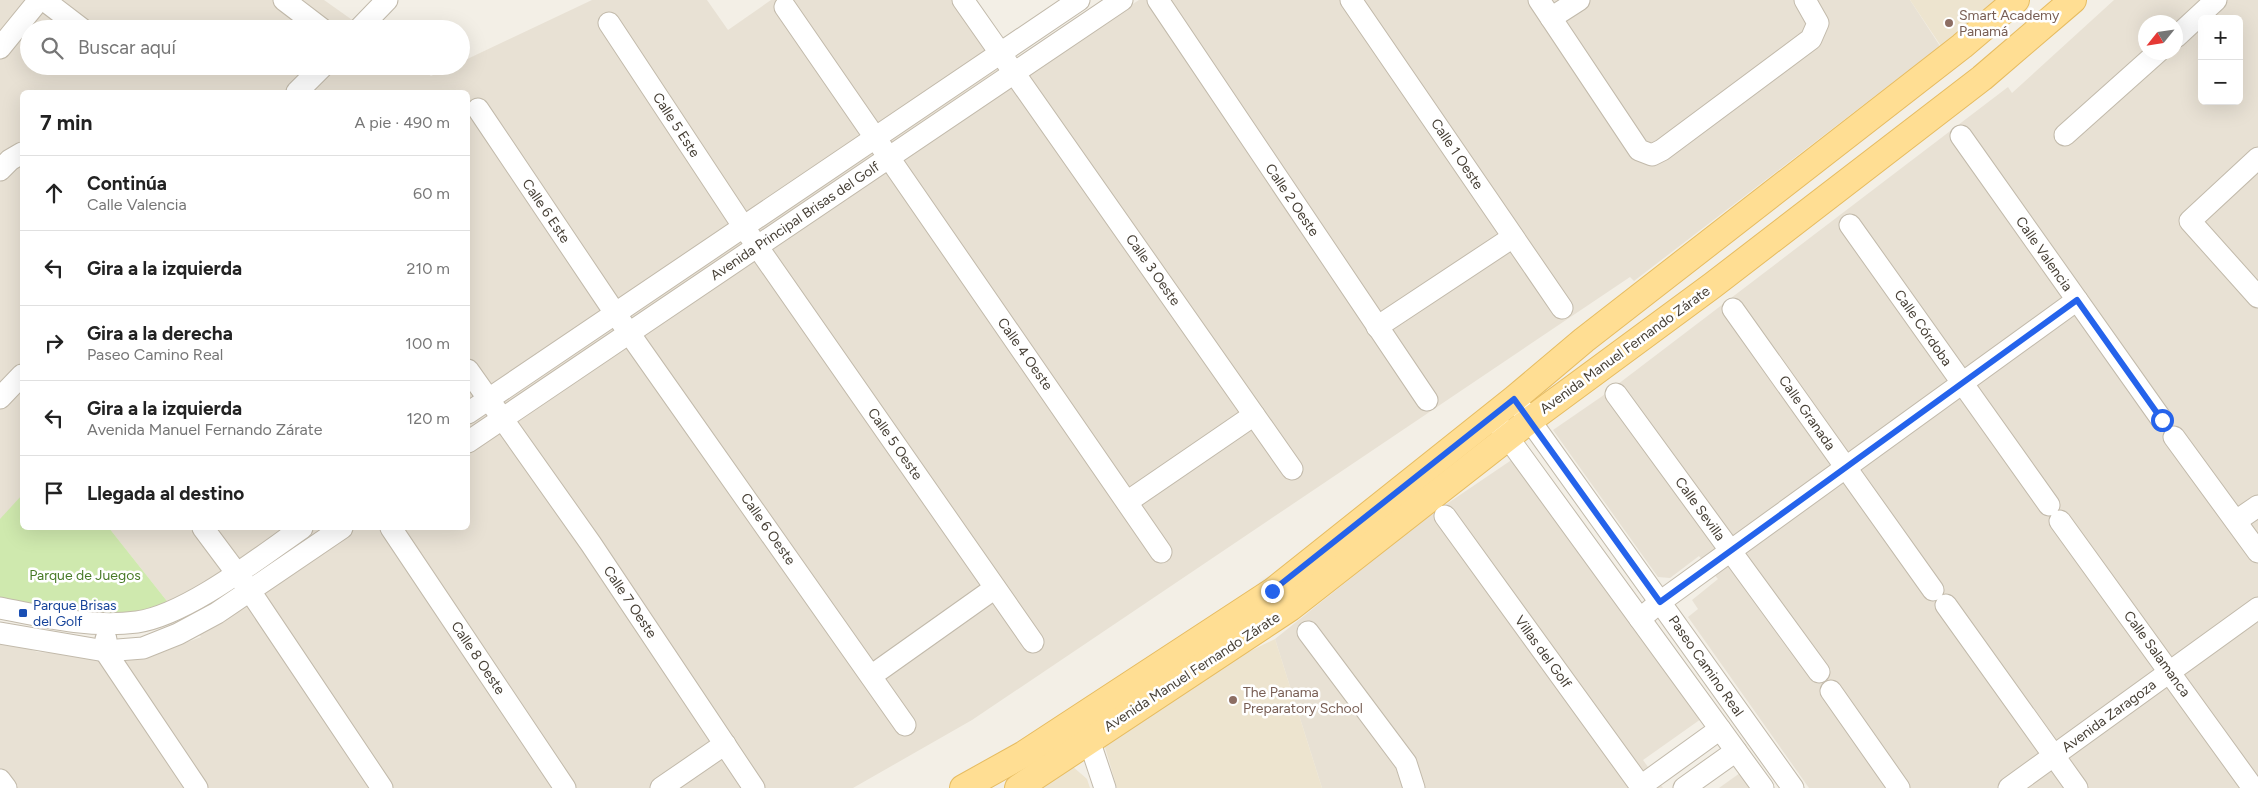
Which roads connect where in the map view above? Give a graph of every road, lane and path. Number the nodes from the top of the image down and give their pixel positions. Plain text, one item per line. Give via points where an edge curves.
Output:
1 (39, 0) edge
2 (44, 0) edge
3 (284, 0) edge
4 (387, 0) edge
5 (963, 0) edge
6 (1079, 0) edge
7 (1122, 0) edge
8 (1158, 0) edge
9 (1351, 0) edge
10 (1539, 0) edge
11 (1579, 0) edge
12 (1806, 0) edge
13 (2016, 0) edge
14 (2073, 0) edge
15 (2216, 0) edge
16 (785, 8) dead end
17 (1551, 18) junction
18 (23, 20) edge
19 (70, 20) edge
20 (310, 20) edge
21 (368, 20) edge
22 (20, 23) edge
23 (609, 24) dead end
24 (2183, 30) edge
25 (0, 48) edge
26 (999, 53) junction
27 (2149, 60) edge
28 (1014, 71) junction
29 (314, 75) edge
30 (299, 90) edge
31 (478, 109) dead end
32 (2065, 135) dead end
33 (1961, 136) dead end
34 (874, 137) junction
35 (20, 154) edge
36 (889, 157) junction
37 (2258, 158) edge
38 (0, 170) edge
39 (1850, 225) dead end
40 (743, 226) junction
41 (1513, 237) junction
42 (757, 246) junction
43 (2258, 297) edge
44 (2077, 300) junction
45 (1562, 308) dead end
46 (1733, 309) dead end
47 (615, 313) junction
48 (1378, 327) junction
49 (629, 332) junction
50 (470, 373) edge
51 (20, 377) edge
52 (1963, 384) junction
53 (1616, 394) dead end
54 (0, 398) edge
55 (488, 399) junction
56 (1514, 399) junction
57 (1426, 400) dead end
58 (470, 412) edge
59 (1254, 415) junction
60 (1492, 416) junction
61 (502, 418) junction
62 (1530, 420) junction
63 (1508, 438) junction
64 (470, 441) edge
65 (1292, 469) dead end
66 (1847, 469) junction
67 (1127, 502) junction
68 (2258, 506) edge
69 (2055, 513) joint
70 (1445, 516) dead end
71 (2236, 522) junction
72 (204, 530) edge
73 (299, 530) edge
74 (339, 530) edge
75 (392, 530) edge
76 (1731, 551) junction
77 (1161, 552) dead end
78 (2258, 552) edge
79 (236, 573) junction
80 (996, 588) junction
81 (250, 591) junction
82 (1660, 602) junction
83 (0, 608) edge
84 (2258, 608) edge
85 (1640, 619) junction
86 (106, 624) junction
87 (1308, 632) dead end
88 (0, 633) edge
89 (1033, 642) dead end
90 (105, 651) junction
91 (1819, 672) dead end
92 (2170, 672) junction
93 (871, 676) junction
94 (1831, 691) dead end
95 (905, 726) dead end
96 (1720, 729) junction
97 (1082, 730) junction
98 (725, 744) junction
99 (1736, 750) junction
100 (2054, 756) junction
101 (0, 780) edge
102 (1641, 787) edge
103 (6, 788) edge
104 (197, 788) edge
105 (382, 788) edge
106 (565, 788) edge
107 (661, 788) edge
108 (754, 788) edge
109 (963, 788) edge
110 (1018, 788) edge
111 (1105, 788) edge
112 (1414, 788) edge
113 (1684, 788) edge
114 (1763, 788) edge
115 (1793, 788) edge
116 (1899, 788) edge
117 (2009, 788) edge
118 (2077, 788) edge
119 (2253, 788) edge

1 - 18 street
2 - 19 street
3 - 20 street
4 - 21 street
5 - 26 street, Calle 3 Oeste
6 - 26 street, Avenida Principal Brisas del Golf
7 - 28 street, Avenida Principal Brisas del Golf
8 - 48 street, Calle 2 Oeste
9 - 41 street, Calle 1 Oeste
10 - 17 street
11 - 17 street
12 - 17 street via 1818,23 1811,39 1652,155 1638,150
13 - 56 main road, Avenida Manuel Fernando Zárate via 1962,46 1584,340
14 - 62 main road, Avenida Manuel Fernando Zárate via 1966,90 1713,285
15 - 24 street
16 - 34 street, Calle 4 Oeste
22 - 25 street
23 - 40 street, Calle 5 Este
26 - 28 street, Calle 3 Oeste
26 - 34 street, Avenida Principal Brisas del Golf
27 - 32 street
28 - 36 street, Avenida Principal Brisas del Golf
28 - 59 street, Calle 3 Oeste
29 - 30 street
31 - 47 street, Calle 6 Este
33 - 44 street, Calle Valencia
34 - 36 street, Calle 4 Oeste
34 - 40 street, Avenida Principal Brisas del Golf
35 - 38 street
36 - 42 street, Avenida Principal Brisas del Golf
36 - 67 street, Calle 4 Oeste
37 - 43 street via 2190,221
39 - 52 street, Calle Córdoba
40 - 42 street, Calle 5 Este
40 - 47 street, Avenida Principal Brisas del Golf
41 - 45 street, Calle 1 Oeste
41 - 48 street
42 - 49 street, Avenida Principal Brisas del Golf
42 - 80 street, Calle 5 Oeste
44 - 52 street
44 - 71 street, Calle Valencia
46 - 66 street, Calle Granada
47 - 49 street, Calle 6 Este
47 - 55 street, Avenida Principal Brisas del Golf
48 - 57 street, Calle 2 Oeste
49 - 61 street, Avenida Principal Brisas del Golf
49 - 93 street, Calle 6 Oeste
50 - 55 street, Calle 7 Oeste
51 - 54 street
52 - 66 street
52 - 69 street, Calle Córdoba
53 - 76 street, Calle Sevilla
55 - 58 street, Avenida Principal Brisas del Golf
55 - 61 street, Calle 7 Oeste
56 - 60 main road, Avenida Manuel Fernando Zárate
56 - 62 street, Paseo Camino Real
59 - 65 street, Calle 3 Oeste
59 - 67 street
60 - 63 street, Paseo Camino Real
60 - 97 main road, Avenida Manuel Fernando Zárate via 1272,591
61 - 64 street, Avenida Principal Brisas del Golf
61 - 98 street, Calle 7 Oeste
62 - 63 main road, Avenida Manuel Fernando Zárate
62 - 82 street, Paseo Camino Real
63 - 85 street, Paseo Camino Real
63 - 97 main road, Avenida Manuel Fernando Zárate via 1290,608
66 - 76 street
66 - 100 street, Calle Granada
67 - 77 street, Calle 4 Oeste
68 - 71 street
69 - 92 street, Calle Salamanca
70 - 102 street, Villas del Golf
71 - 78 street, Calle Valencia
72 - 79 street
73 - 79 street
74 - 81 street
75 - 106 street, Calle 8 Oeste
76 - 82 street
76 - 91 street, Calle Sevilla
79 - 81 street
79 - 86 street via 182,606 157,617
80 - 89 street, Calle 5 Oeste
80 - 93 street
81 - 90 street via 178,634 143,648
81 - 105 street
82 - 85 street
82 - 115 street, Paseo Camino Real
83 - 86 street via 86,624
84 - 92 street, Avenida Zaragoza
85 - 96 street, Paseo Camino Real
86 - 90 street
87 - 112 street via 1406,763
88 - 90 street
90 - 104 street
92 - 100 street, Avenida Zaragoza
92 - 119 street, Calle Salamanca
93 - 95 street, Calle 6 Oeste
94 - 116 street
96 - 99 street, Paseo Camino Real
96 - 102 street
97 - 109 main road, Avenida Manuel Fernando Zárate via 1024,754
97 - 110 main road, Avenida Manuel Fernando Zárate
97 - 111 street
98 - 107 street
98 - 108 street, Calle 7 Oeste
99 - 113 street
99 - 114 street, Paseo Camino Real
100 - 117 street, Avenida Zaragoza
100 - 118 street, Calle Granada
101 - 103 street

